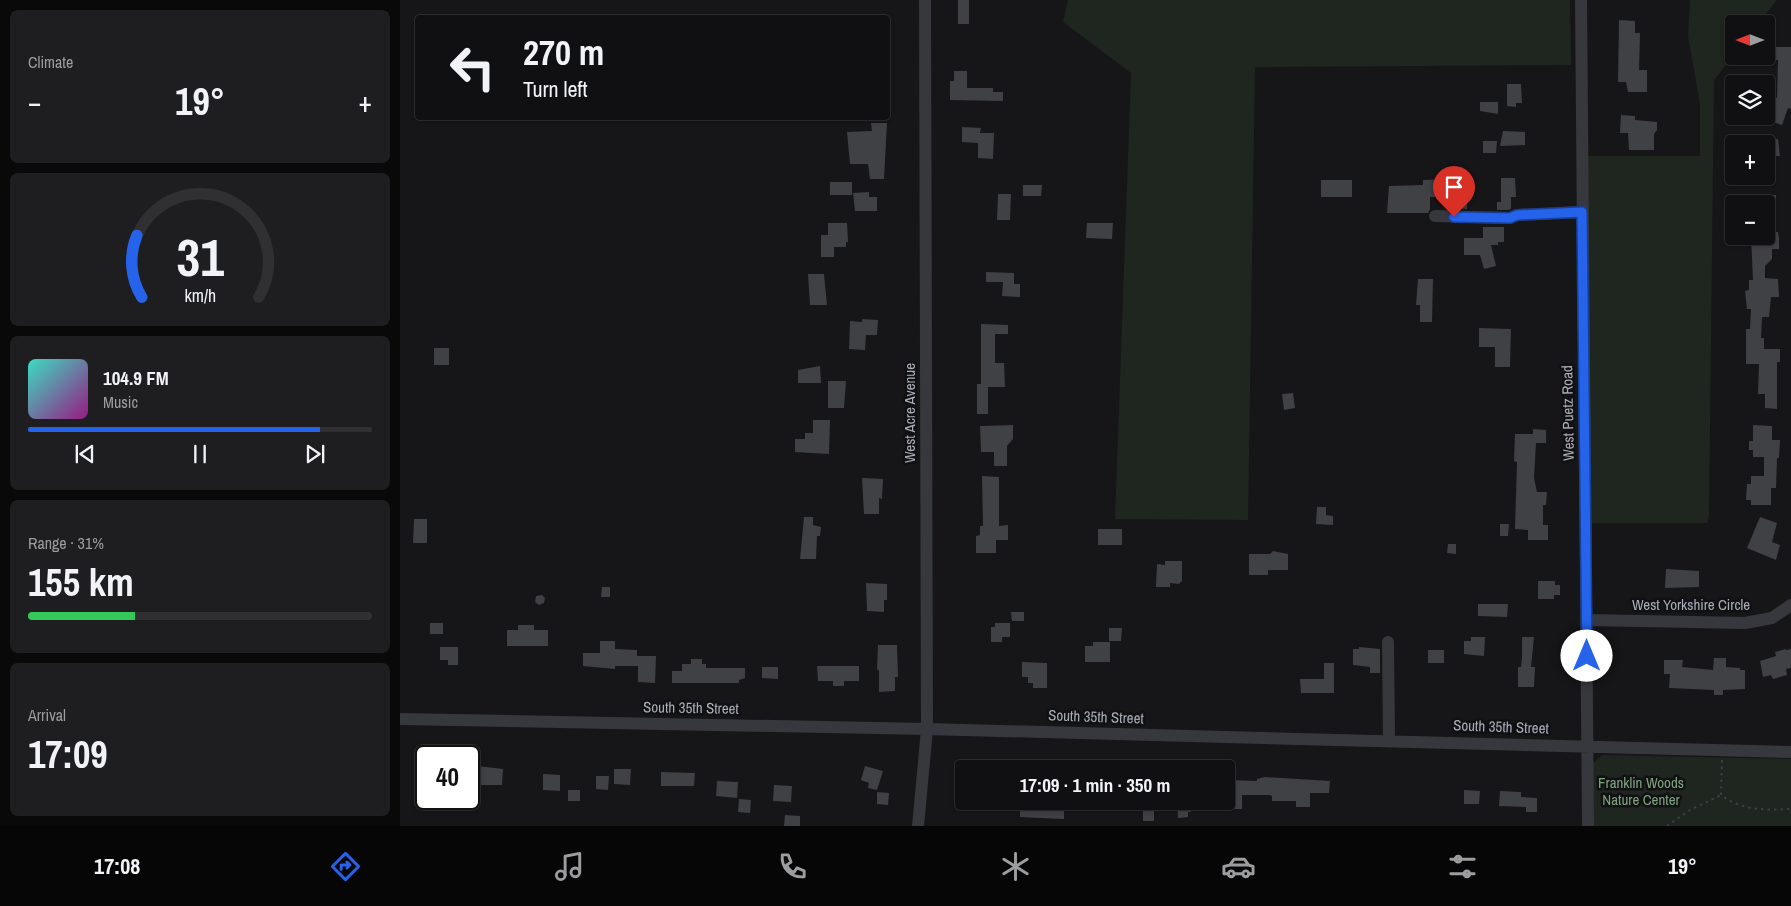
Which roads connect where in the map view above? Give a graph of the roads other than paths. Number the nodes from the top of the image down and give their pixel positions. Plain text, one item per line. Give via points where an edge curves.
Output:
1 (925, 0) edge
2 (1581, 0) edge
3 (1582, 212) junction
4 (1435, 216) dead end
5 (1791, 605) edge
6 (1587, 620) junction
7 (1388, 642) dead end
8 (400, 719) edge
9 (927, 729) junction
10 (1389, 740) junction
11 (1587, 746) junction
12 (1791, 752) edge
13 (918, 826) edge
14 (1588, 826) edge

1 - 9 street, West Acre Avenue
2 - 3 street, West Puetz Road
3 - 4 street via 1510,218
3 - 6 street, West Puetz Road
5 - 6 street, West Yorkshire Circle via 1772,618 1744,623
6 - 11 street, West Puetz Road
7 - 10 street
8 - 9 street, South 35th Street
9 - 10 street, South 35th Street
9 - 13 street, West Acre Avenue
10 - 11 street, South 35th Street
11 - 12 street, South 35th Street
11 - 14 street, West Puetz Road

